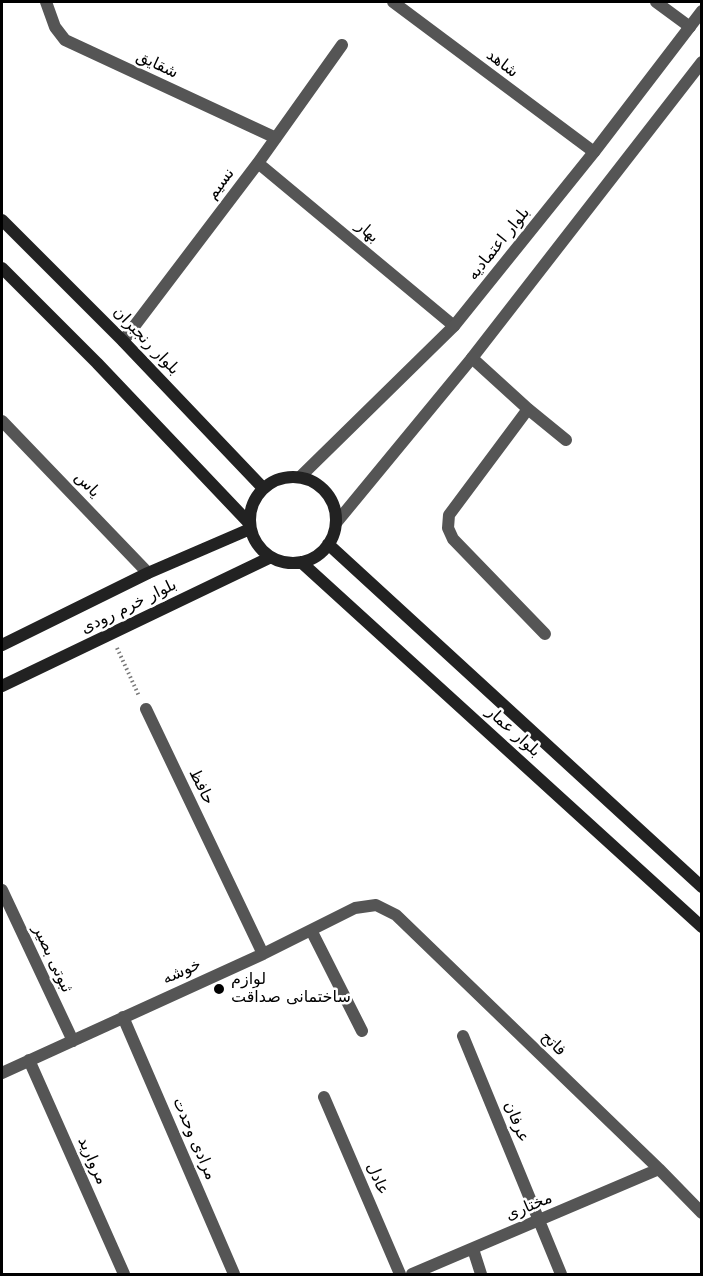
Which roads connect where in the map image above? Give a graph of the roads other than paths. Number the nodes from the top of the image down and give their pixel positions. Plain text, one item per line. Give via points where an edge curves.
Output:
1 (46, 2) edge
2 (393, 2) edge
3 (656, 2) edge
4 (702, 11) edge
5 (690, 27) junction
6 (342, 45) dead end
7 (702, 62) edge
8 (276, 138) junction
9 (594, 152) junction
10 (258, 163) junction
11 (2, 220) edge
12 (2, 268) edge
13 (454, 326) junction
14 (123, 341) junction
15 (472, 358) junction
16 (528, 409) junction
17 (2, 421) edge
18 (566, 440) dead end
19 (300, 477) junction
20 (263, 488) junction
21 (336, 523) junction
22 (250, 526) junction
23 (328, 544) junction
24 (271, 557) junction
25 (302, 562) junction
26 (148, 573) junction
27 (545, 634) dead end
28 (2, 645) edge
29 (2, 686) edge
30 (146, 709) road end
31 (702, 887) edge
32 (2, 890) edge
33 (376, 905) joint
34 (702, 927) edge
35 (311, 930) junction
36 (263, 954) junction
37 (123, 1017) junction
38 (362, 1031) dead end
39 (464, 1036) dead end
40 (73, 1041) junction
41 (29, 1060) junction
42 (2, 1073) edge
43 (324, 1097) dead end
44 (659, 1169) junction
45 (702, 1213) edge
46 (539, 1221) junction
47 (473, 1249) junction
48 (124, 1275) edge
49 (234, 1275) edge
50 (399, 1275) edge
51 (412, 1275) edge
52 (481, 1275) edge
53 (561, 1275) edge

1 - 8 street, شقایق via 64,40
2 - 9 street, شاهد
3 - 5 street
4 - 5 street, بلوار اعتمادیه
5 - 9 street, بلوار اعتمادیه
6 - 8 street, نسیم
7 - 15 street
8 - 10 street, نسیم
9 - 13 street, بلوار اعتمادیه
10 - 13 street, بهار
10 - 14 street, نسیم
11 - 14 main road, بلوار رنجبران
12 - 22 main road via 98,363
13 - 19 street, بلوار اعتمادیه
14 - 20 main road, بلوار رنجبران
15 - 16 street
15 - 21 street
16 - 18 street
16 - 27 street via 449,515 448,528 453,539
17 - 26 street, یاس
19 - 20 main road via 280,478
19 - 21 main road via 328,494
20 - 22 main road via 252,504
21 - 23 main road
22 - 24 main road via 258,545
22 - 26 main road, بلوار خرم رودی
23 - 25 main road via 317,556
23 - 31 main road, بلوار عمار
24 - 25 main road via 289,563
24 - 29 main road, بلوار خرم رودی
25 - 34 main road, بلوار عمار
26 - 28 main road, بلوار خرم رودی
30 - 36 street, حافظ
32 - 40 street, ثبوتی بصیر
33 - 35 street, خوشه via 355,908
33 - 44 street, فاتح via 396,915
35 - 36 street, خوشه
35 - 38 street
36 - 37 street, خوشه
37 - 40 street, خوشه
37 - 49 street, مرادی وحدت
39 - 46 street, عرفان
40 - 41 street, خوشه
41 - 42 street, خوشه
41 - 48 street, مروارید
43 - 50 street, عادل
44 - 45 street, فاتح
44 - 46 street, مختاری
46 - 47 street, مختاری
46 - 53 street, عرفان
47 - 51 street, مختاری
47 - 52 street

